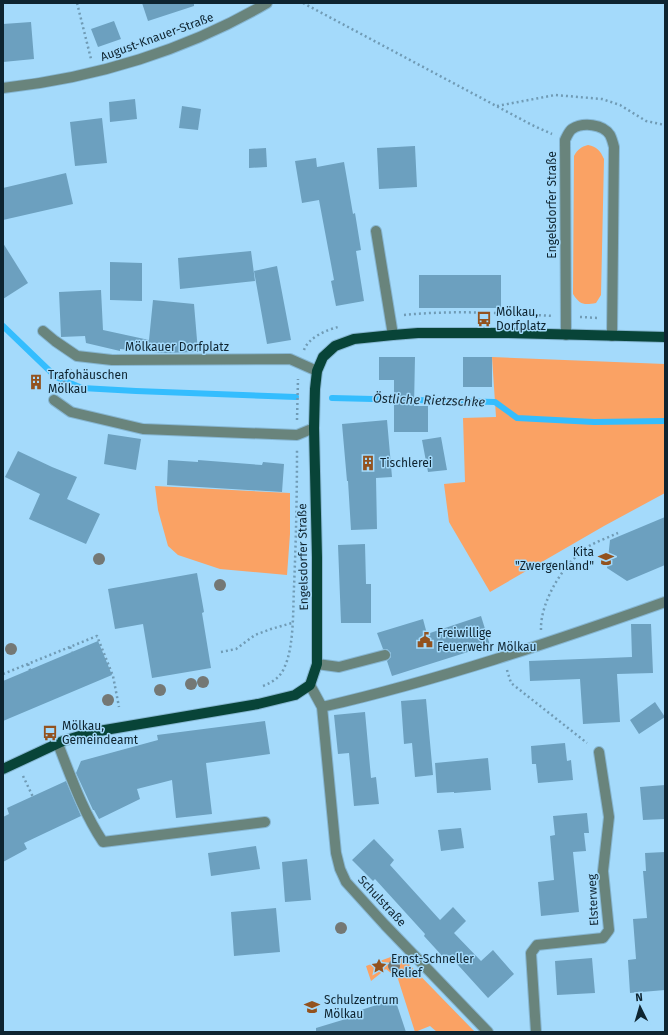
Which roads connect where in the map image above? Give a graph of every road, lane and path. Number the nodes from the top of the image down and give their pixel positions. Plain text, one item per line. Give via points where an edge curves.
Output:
1 (78, 3) edge
2 (266, 3) edge
3 (302, 3) edge
4 (95, 73) junction
5 (3, 88) edge
6 (497, 106) junction
7 (665, 125) edge
8 (565, 140) junction
9 (376, 231) dead end
10 (565, 316) junction
11 (612, 319) junction
12 (43, 330) dead end
13 (393, 335) junction
14 (566, 335) junction
15 (612, 336) junction
16 (665, 337) edge
17 (70, 371) dead end
18 (317, 371) junction
19 (298, 388) dead end
20 (59, 390) dead end
21 (54, 400) dead end
22 (314, 428) junction
23 (297, 435) junction
24 (618, 533) dead end
25 (665, 602) edge
26 (292, 623) junction
27 (542, 645) junction
28 (70, 647) junction
29 (72, 652) dead end
30 (221, 652) dead end
31 (385, 654) dead end
32 (500, 659) junction
33 (28, 664) junction
34 (317, 664) junction
35 (30, 670) dead end
36 (3, 674) edge
37 (310, 685) junction
38 (261, 687) dead end
39 (119, 707) dead end
40 (322, 707) junction
41 (58, 744) junction
42 (599, 752) joint
43 (3, 769) edge
44 (23, 775) dead end
45 (33, 797) dead end
46 (265, 822) dead end
47 (488, 1032) edge
48 (536, 1032) edge

1 - 4 path
2 - 4 street, August-Knauer-Straße via 240,19 194,39
3 - 6 path
4 - 5 street, August-Knauer-Straße
6 - 7 path via 555,95 602,99 620,105 646,121
6 - 8 path
8 - 10 street, Engelsdorfer Straße
8 - 11 street, Engelsdorfer Straße via 572,130 582,126 595,126 610,135 614,147
9 - 13 street
10 - 11 path
10 - 14 street, Engelsdorfer Straße
11 - 15 street, Engelsdorfer Straße
12 - 18 street, Mölkauer Dorfplatz via 77,356 112,360 290,359
13 - 14 main road, Engelsdorfer Straße
13 - 18 main road, Engelsdorfer Straße via 354,339 335,346 323,357
14 - 15 main road, Engelsdorfer Straße
15 - 16 main road, Engelsdorfer Straße
17 - 20 path
18 - 22 main road, Engelsdorfer Straße
19 - 23 path
21 - 23 street via 71,412 143,429
22 - 23 street
22 - 34 main road, Engelsdorfer Straße
23 - 26 path
24 - 27 path via 589,547 566,566 549,596 541,621
25 - 27 street
26 - 30 path via 255,635 236,649
26 - 38 path via 289,652 283,671 274,681
27 - 32 street
28 - 29 path
28 - 33 path
28 - 39 path via 97,636 113,676
31 - 34 street via 339,667
32 - 40 street
32 - 42 path via 511,684
33 - 35 path
33 - 36 path
34 - 37 main road, Engelsdorfer Straße
37 - 40 street, Schulstraße
37 - 41 main road via 295,696 93,732
40 - 47 street, Schulstraße via 336,852 346,882
41 - 43 main road
41 - 46 street via 80,800 103,842
42 - 48 street, Elsterweg via 609,816 604,871 609,930 603,938 537,945 531,953
44 - 45 path

